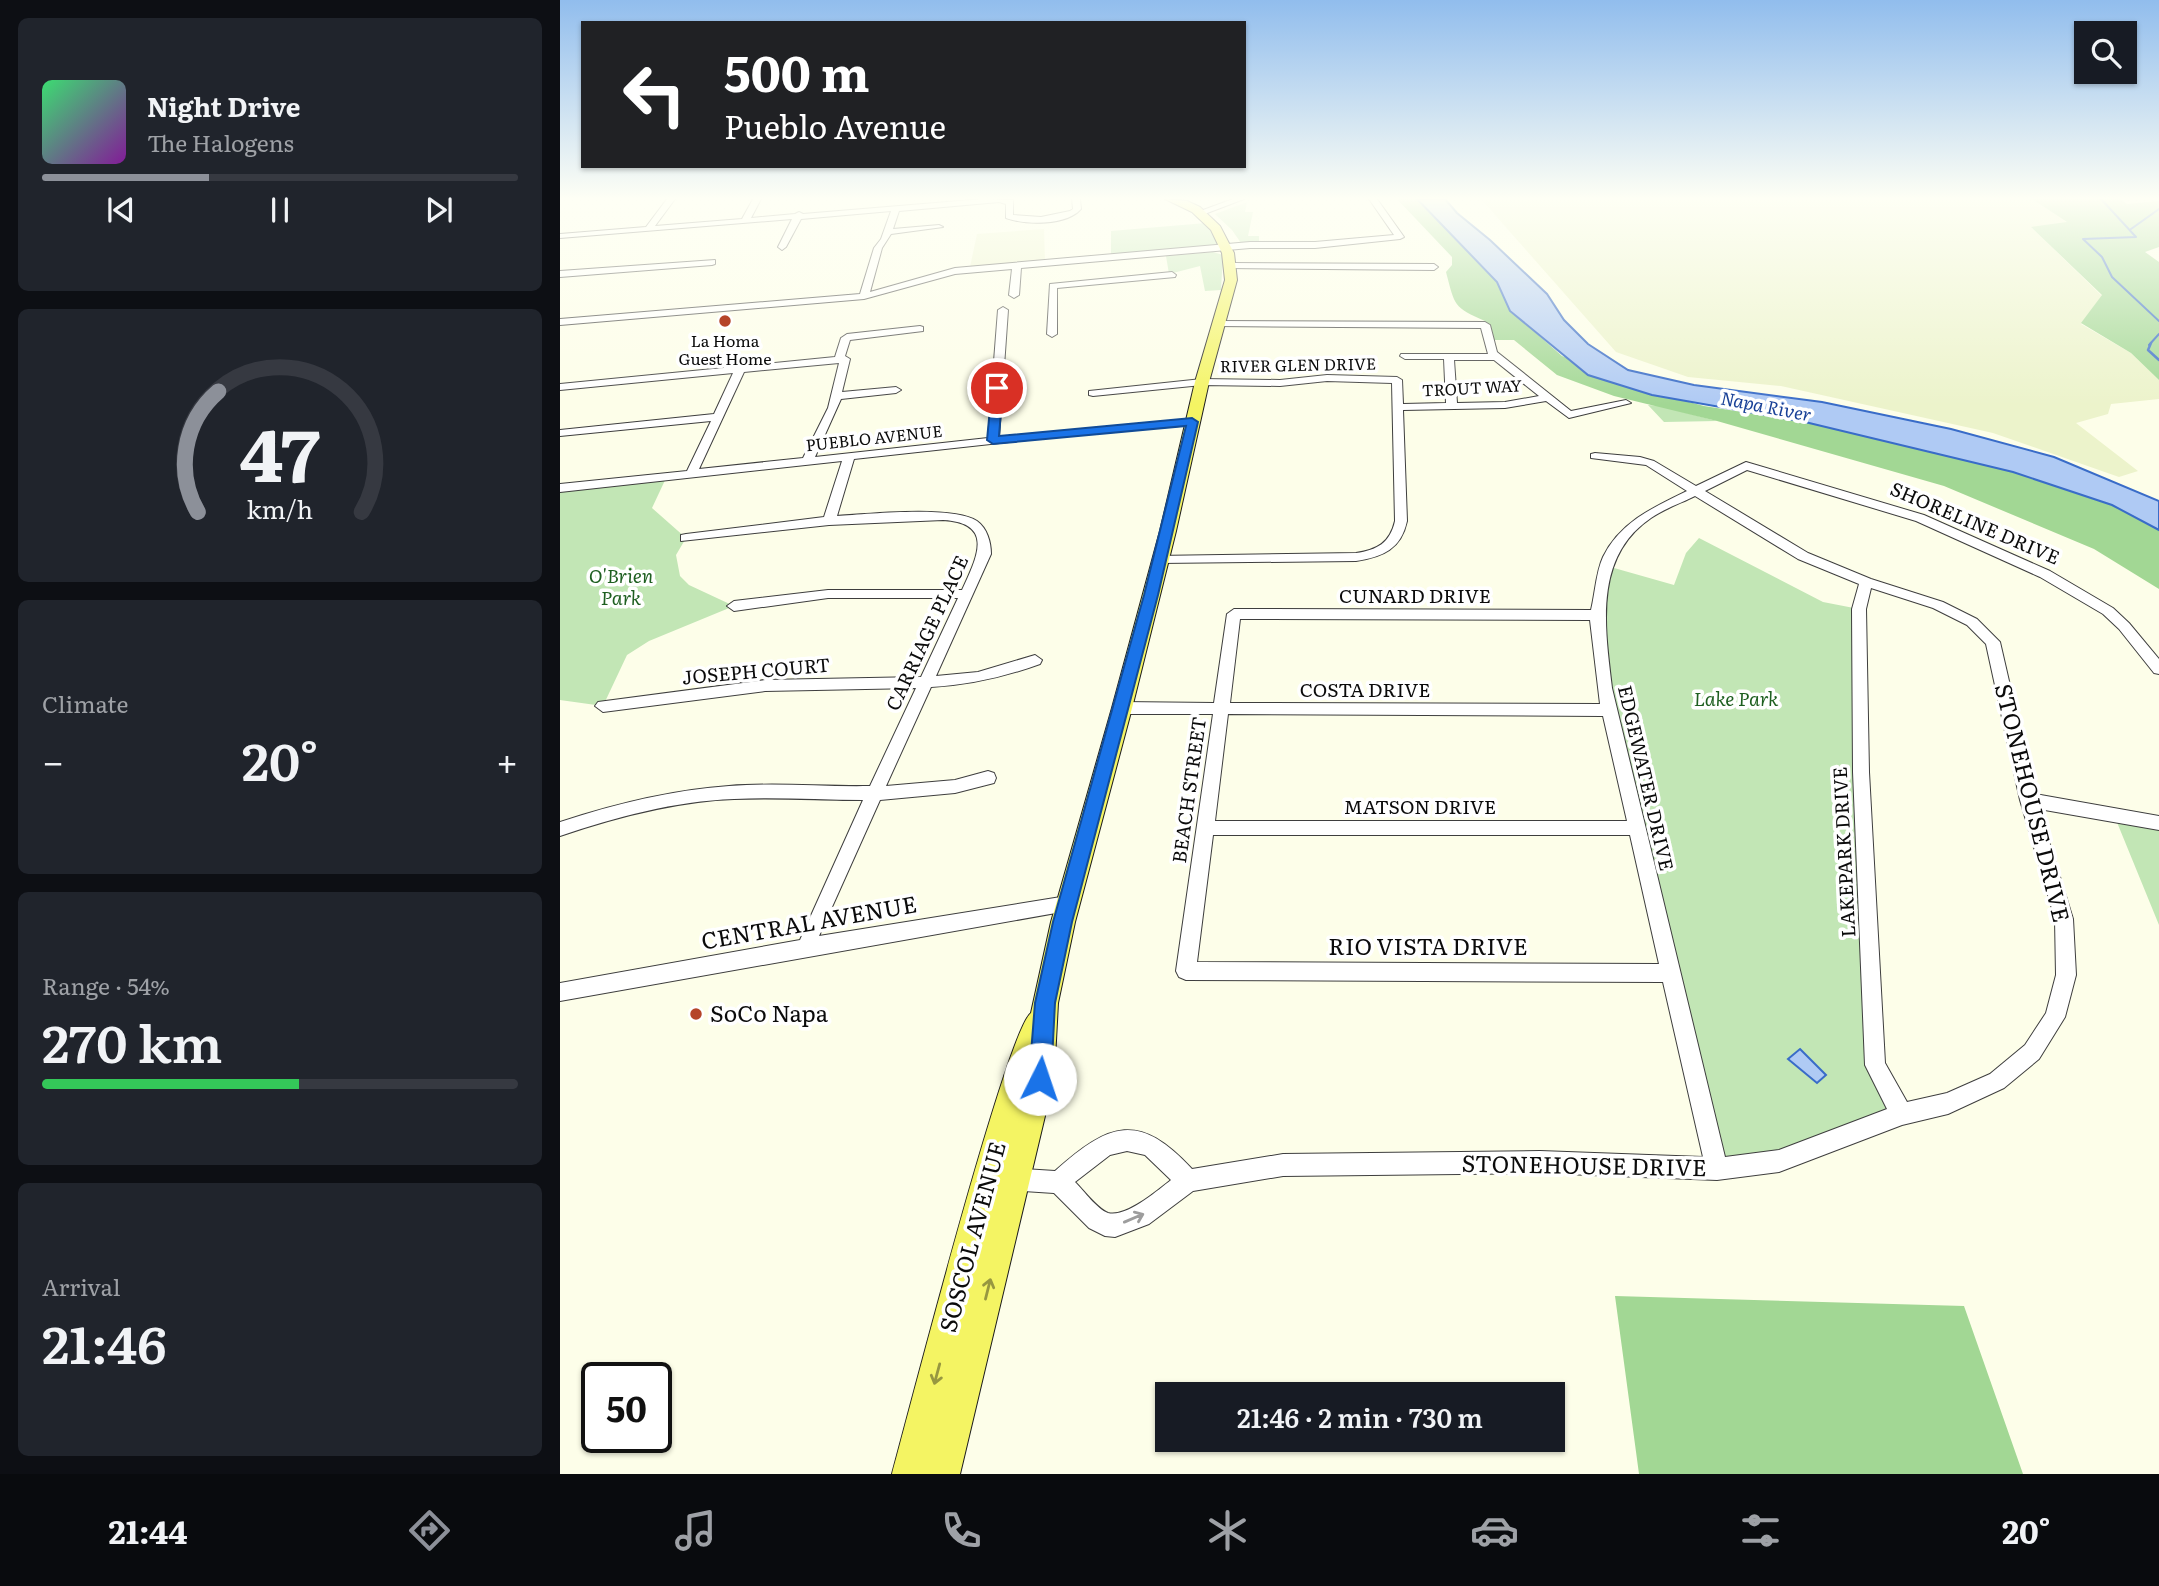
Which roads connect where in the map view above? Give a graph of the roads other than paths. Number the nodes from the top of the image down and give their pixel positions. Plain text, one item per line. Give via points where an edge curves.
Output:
1 (1017, 267) edge
2 (639, 268) edge
3 (872, 268) edge
4 (963, 268) edge
5 (1006, 268) edge
6 (1108, 268) edge
7 (1232, 268) edge
8 (963, 271) junction
9 (560, 274) edge
10 (1172, 275) dead end
11 (1109, 281) junction
12 (1014, 295) dead end
13 (864, 296) junction
14 (1003, 310) dead end
15 (560, 323) edge
16 (1220, 324) junction
17 (920, 329) dead end
18 (1052, 334) dead end
19 (1405, 356) dead end
20 (1449, 357) junction
21 (1496, 357) junction
22 (842, 360) junction
23 (740, 370) junction
24 (1202, 382) junction
25 (560, 387) edge
26 (896, 390) dead end
27 (1093, 393) dead end
28 (836, 396) junction
29 (1547, 398) junction
30 (1626, 403) dead end
31 (1398, 407) junction
32 (1452, 407) junction
33 (716, 417) junction
34 (1192, 422) junction
35 (560, 433) edge
36 (993, 440) junction
37 (849, 456) junction
38 (1595, 456) dead end
39 (807, 461) junction
40 (1746, 466) joint
41 (691, 474) junction
42 (560, 488) edge
43 (1695, 491) junction
44 (830, 519) junction
45 (686, 538) dead end
46 (1160, 559) junction
47 (1866, 582) junction
48 (967, 594) junction
49 (734, 606) dead end
50 (1234, 614) joint
51 (1597, 615) junction
52 (1035, 660) dead end
53 (2159, 669) edge
54 (925, 683) junction
55 (603, 706) dead end
56 (1122, 708) junction
57 (1221, 709) junction
58 (1609, 710) junction
59 (988, 778) dead end
60 (875, 794) junction
61 (2028, 800) junction
62 (2159, 823) edge
63 (1205, 828) junction
64 (1635, 828) junction
65 (560, 829) edge
66 (1067, 904) junction
67 (807, 947) junction
68 (1186, 971) joint
69 (1670, 973) junction
70 (560, 992) edge
71 (1902, 1114) junction
72 (1717, 1169) junction
73 (1002, 1178) junction
74 (1188, 1181) junction
75 (1059, 1182) junction
76 (910, 1474) edge
77 (942, 1474) edge

1 - 12 street
2 - 9 street
3 - 13 street
4 - 8 street
5 - 8 street
6 - 11 street
7 - 16 main road, SOSCOL AVENUE
8 - 13 street
10 - 11 street
11 - 18 street via 1053,286
13 - 15 street
14 - 36 street
16 - 21 street via 1485,325
16 - 24 main road, SOSCOL AVENUE
17 - 22 street via 850,336
19 - 20 street
20 - 21 street
20 - 32 street
21 - 29 street
22 - 23 street
22 - 28 street
23 - 25 street
23 - 33 street
24 - 27 street, RIVER GLEN DRIVE
24 - 31 street, RIVER GLEN DRIVE via 1397,380
24 - 34 main road, SOSCOL AVENUE
26 - 28 street
28 - 39 street
29 - 30 street via 1569,415
29 - 32 street, TROUT WAY
31 - 32 street, TROUT WAY
31 - 46 street, RIVER GLEN DRIVE via 1401,521 1399,535 1390,547 1356,556
33 - 35 street
33 - 41 street
34 - 36 street, PUEBLO AVENUE
34 - 46 main road, SOSCOL AVENUE
36 - 37 street, PUEBLO AVENUE
37 - 39 street, PUEBLO AVENUE
37 - 44 street
38 - 43 street, STONEHOUSE DRIVE via 1640,460
39 - 41 street, PUEBLO AVENUE
40 - 43 street, EDGEWATER DRIVE
40 - 53 street, SHORELINE DRIVE via 1920,518 2045,573 2108,611
41 - 42 street, PUEBLO AVENUE
43 - 47 street, STONEHOUSE DRIVE via 1803,556
43 - 51 street, EDGEWATER DRIVE via 1647,514 1624,535 1609,558
44 - 45 street, CARRIAGE PLACE
44 - 48 street, CARRIAGE PLACE via 944,517 969,522 985,545 985,554
46 - 56 main road, SOSCOL AVENUE
47 - 61 street, STONEHOUSE DRIVE via 1938,605 1972,622 1993,642
47 - 71 street, LAKEPARK DRIVE via 1859,609 1861,772 1875,1065
48 - 49 street via 828,594
48 - 54 street, CARRIAGE PLACE
50 - 51 street, CUNARD DRIVE
50 - 57 street, BEACH STREET
51 - 58 street, EDGEWATER DRIVE
52 - 54 street, JOSEPH COURT via 1014,670
54 - 55 street, JOSEPH COURT via 787,684
54 - 60 street, CARRIAGE PLACE
56 - 57 street, COSTA DRIVE
56 - 66 main road, SOSCOL AVENUE
57 - 58 street, COSTA DRIVE
57 - 63 street, BEACH STREET
58 - 64 street, EDGEWATER DRIVE
59 - 60 street via 928,792
60 - 65 street via 733,792 615,811
60 - 67 street, CARRIAGE PLACE
61 - 62 street
61 - 71 street, STONEHOUSE DRIVE via 2064,919 2066,975 2055,1017 2032,1052 1997,1081 1948,1103
63 - 64 street, MATSON DRIVE
63 - 68 street, BEACH STREET
64 - 69 street, EDGEWATER DRIVE
66 - 67 street, CENTRAL AVENUE
66 - 73 main road, SOSCOL AVENUE via 1045,1003 1040,1079
67 - 70 street, CENTRAL AVENUE
68 - 69 street, RIO VISTA DRIVE
69 - 72 street, EDGEWATER DRIVE
71 - 72 street, STONEHOUSE DRIVE via 1779,1161
72 - 74 street, STONEHOUSE DRIVE via 1540,1162 1364,1163 1283,1165
73 - 75 street
73 -> 76 main road, SOSCOL AVENUE
77 -> 73 main road, SOSCOL AVENUE
74 - 75 street via 1155,1148 1136,1139 1093,1152
75 -> 74 street, STONEHOUSE DRIVE via 1097,1220 1115,1224 1141,1216

